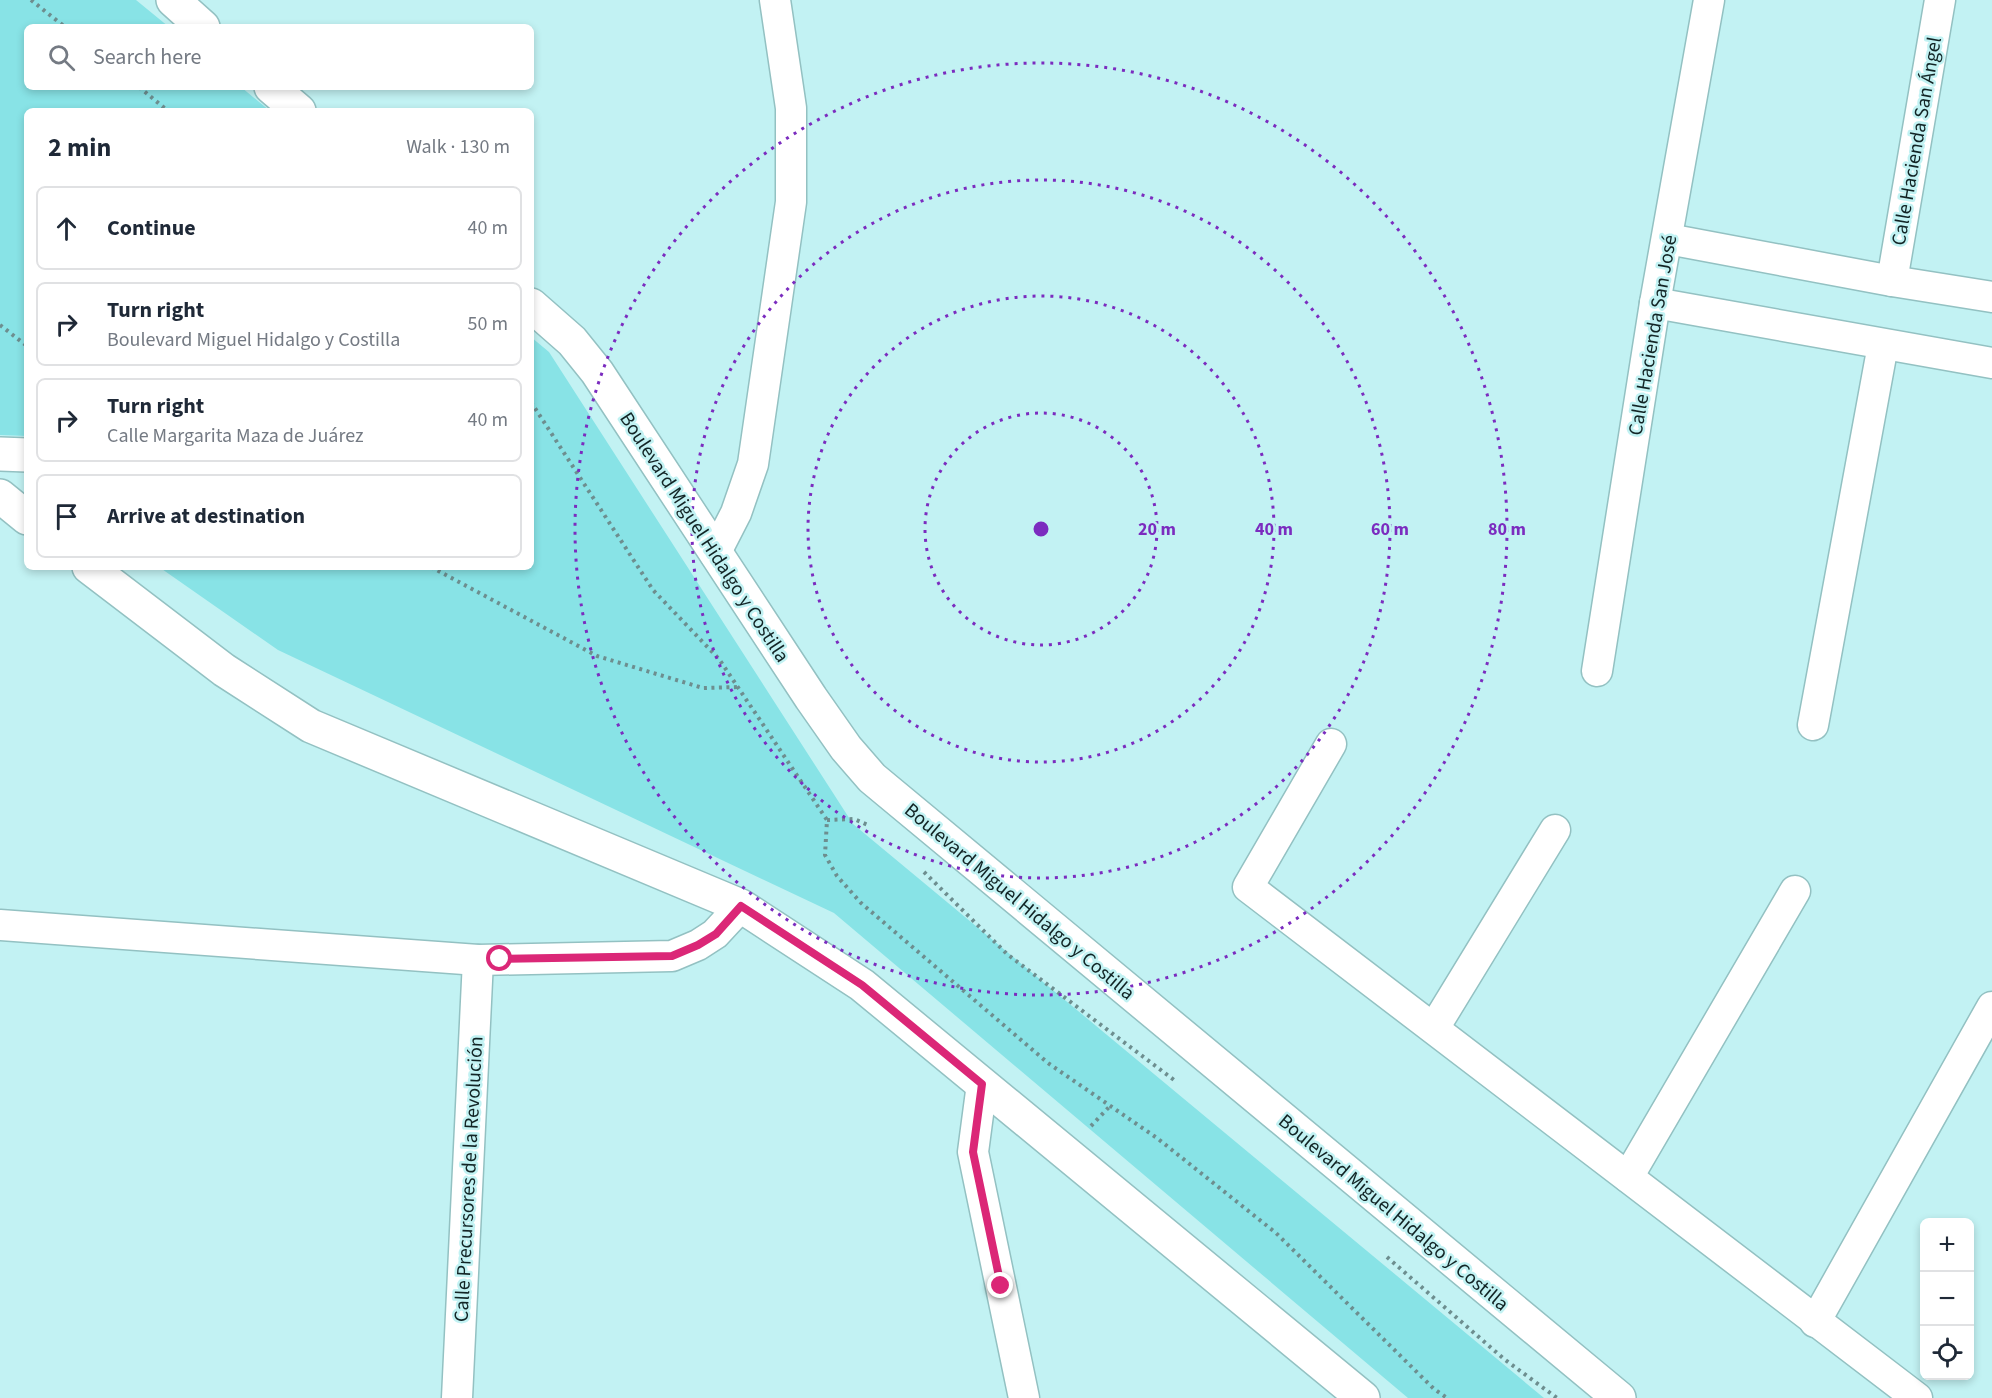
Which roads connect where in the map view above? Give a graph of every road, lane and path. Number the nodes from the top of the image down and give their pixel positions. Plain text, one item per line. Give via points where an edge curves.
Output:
1 (31, 0) edge
2 (173, 0) edge
3 (775, 0) edge
4 (1709, 0) edge
5 (1940, 0) edge
6 (61, 24) edge
7 (200, 24) edge
8 (143, 90) edge
9 (164, 108) edge
10 (1668, 239) junction
11 (1892, 281) junction
12 (1992, 297) edge
13 (1655, 303) junction
14 (534, 308) edge
15 (0, 325) edge
16 (24, 344) edge
17 (1883, 345) junction
18 (1992, 363) edge
19 (534, 407) edge
20 (0, 454) edge
21 (24, 455) edge
22 (0, 496) edge
23 (24, 516) edge
24 (715, 554) junction
25 (93, 570) edge
26 (437, 570) edge
27 (1598, 671) dead end
28 (739, 687) junction
29 (1813, 725) dead end
30 (1331, 744) dead end
31 (827, 820) junction
32 (1556, 830) dead end
33 (876, 831) dead end
34 (920, 869) dead end
35 (1795, 891) dead end
36 (741, 906) junction
37 (0, 925) edge
38 (478, 960) junction
39 (1992, 1007) edge
40 (1434, 1028) junction
41 (982, 1084) junction
42 (1180, 1084) dead end
43 (1628, 1177) junction
44 (1383, 1254) dead end
45 (1815, 1322) junction
46 (457, 1398) edge
47 (1024, 1398) edge
48 (1363, 1398) edge
49 (1447, 1398) edge
50 (1557, 1398) edge
51 (1619, 1398) edge
52 (1917, 1398) edge

1 - 6 path
2 - 7 street
3 - 24 street via 791,108 791,202 753,464 736,513
4 - 10 street, Calle Hacienda San José
5 - 11 street, Calle Hacienda San Ángel
8 - 9 path
10 - 11 street
10 - 13 street, Calle Hacienda San José
11 - 12 street
13 - 17 street
13 - 27 street, Calle Hacienda San José
14 - 24 street, Boulevard Miguel Hidalgo y Costilla via 572,341 597,372
15 - 16 path
17 - 18 street
17 - 29 street
19 - 28 path via 653,590 719,659
20 - 21 street
22 - 23 street
24 - 51 street, Boulevard Miguel Hidalgo y Costilla via 846,748 872,778
25 - 36 street via 224,670 311,726
26 - 28 path via 597,656 703,688
28 - 31 path
30 - 40 street via 1248,887
31 - 33 path via 854,819
31 - 49 path via 825,855 861,903 1048,1063 1157,1138 1276,1233
32 - 40 street
34 - 42 path via 1007,954
35 - 43 street
36 - 38 street via 716,934 672,956
36 - 41 street via 862,985
37 - 38 street
38 - 46 street, Calle Precursores de la Revolución
39 - 45 street
40 - 43 street
41 - 47 street via 973,1152
41 - 48 street
43 - 45 street
44 - 50 path via 1504,1359
45 - 52 street

